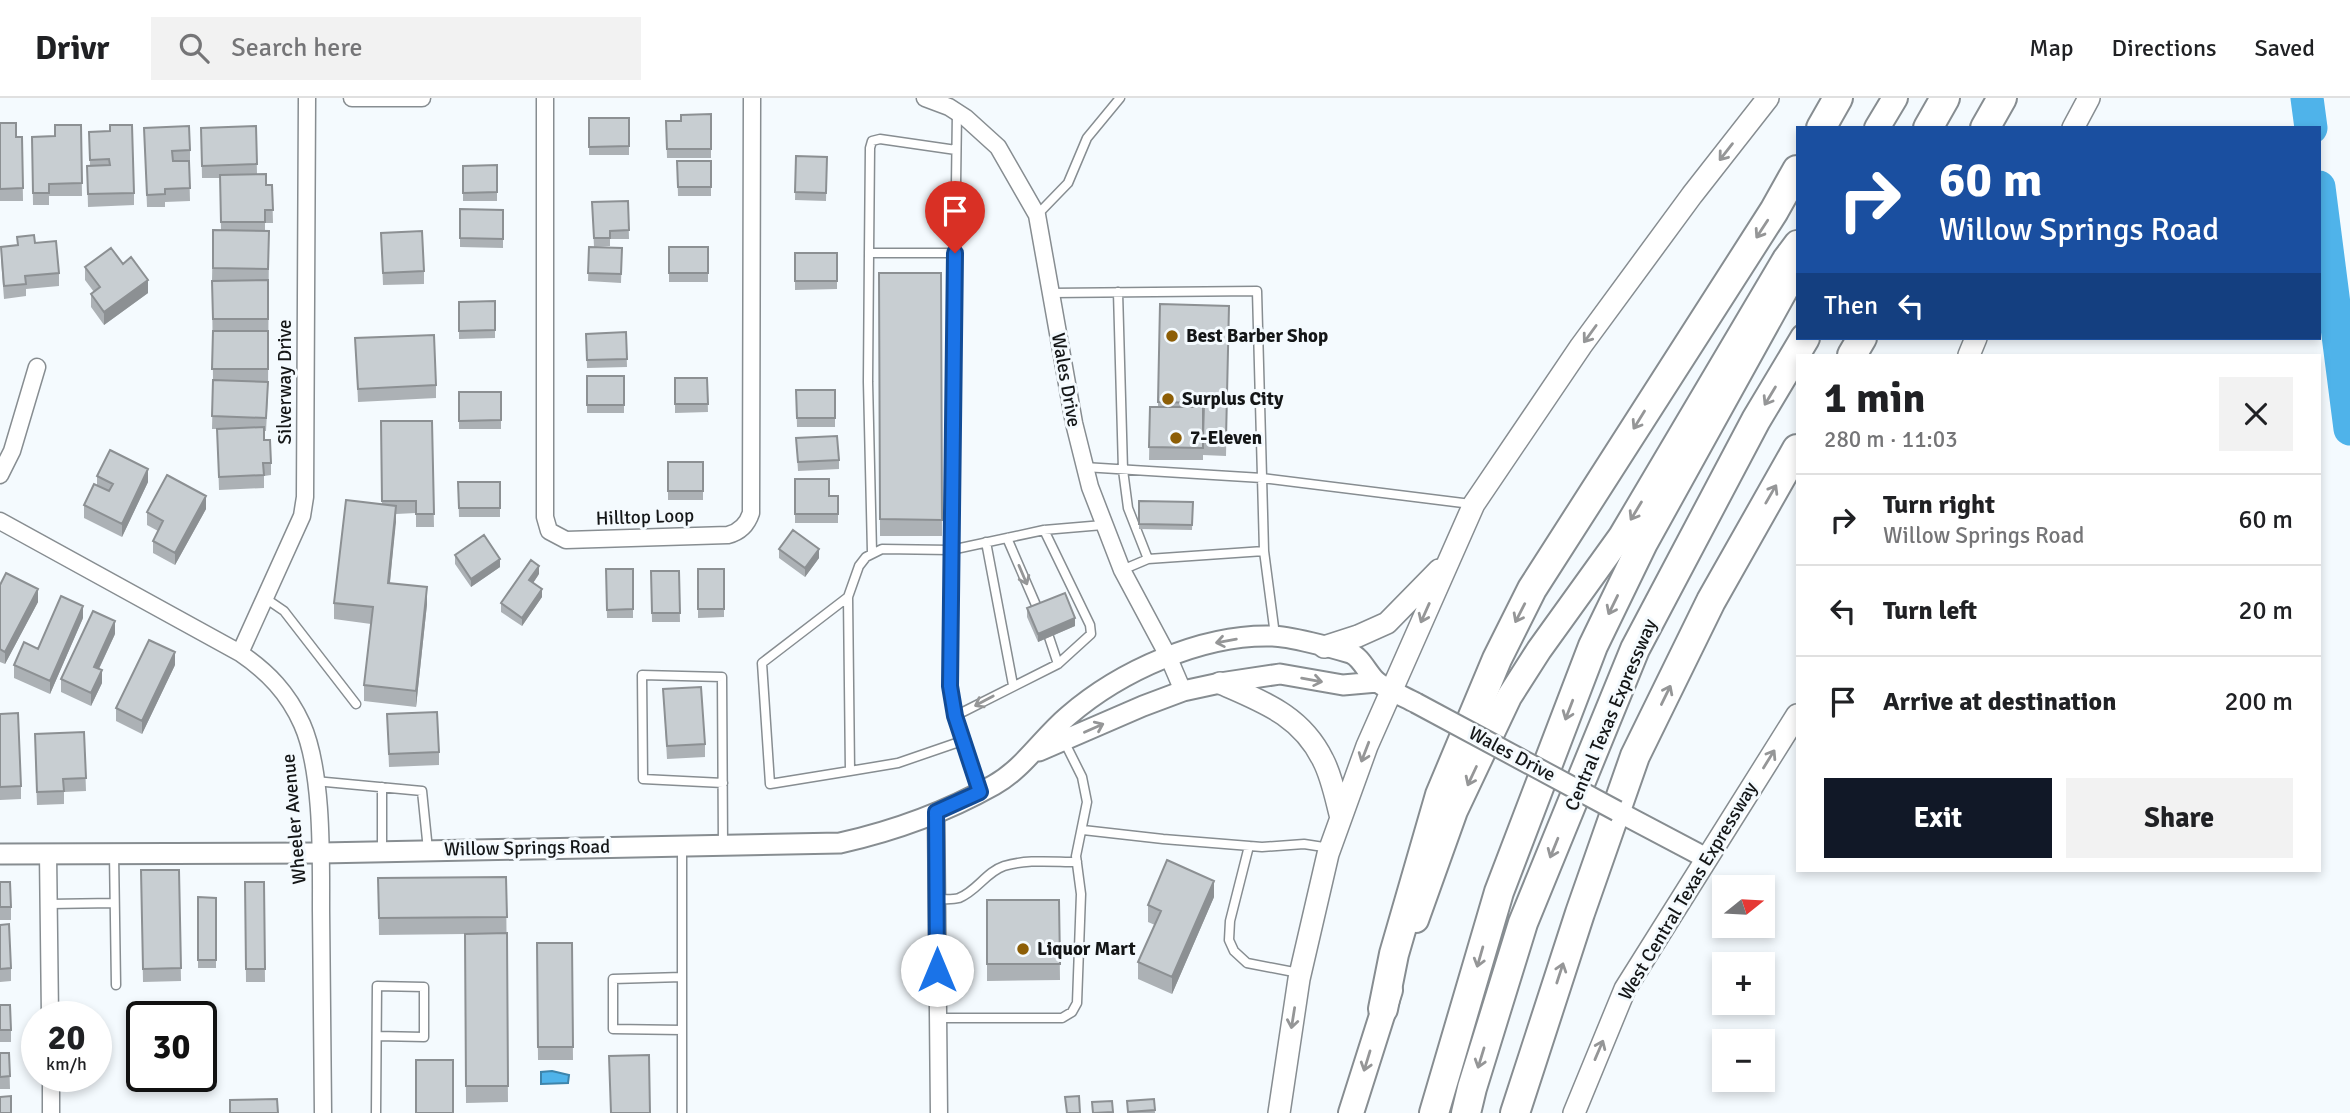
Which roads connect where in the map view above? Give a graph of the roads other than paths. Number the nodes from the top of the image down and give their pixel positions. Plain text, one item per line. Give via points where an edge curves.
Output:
1 (307, 98) edge
2 (352, 98) edge
3 (422, 98) edge
4 (545, 98) edge
5 (752, 98) edge
6 (925, 98) edge
7 (1120, 98) edge
8 (1768, 98) edge
9 (1838, 98) edge
10 (1895, 98) edge
11 (1945, 98) edge
12 (2002, 98) edge
13 (2089, 98) edge
14 (951, 106) edge
15 (1822, 126) edge
16 (1878, 126) edge
17 (1929, 126) edge
18 (1985, 126) edge
19 (2074, 126) edge
20 (956, 150) junction
21 (1796, 172) edge
22 (1037, 215) junction
23 (1796, 244) edge
24 (869, 253) junction
25 (955, 253) junction
26 (1796, 267) edge
27 (1051, 292) junction
28 (1118, 292) junction
29 (1804, 340) edge
30 (37, 367) dead end
31 (1796, 451) edge
32 (1084, 467) junction
33 (1123, 470) junction
34 (0, 475) edge
35 (1262, 478) junction
36 (1474, 504) junction
37 (0, 521) edge
38 (1103, 525) junction
39 (1044, 530) junction
40 (1007, 538) junction
41 (986, 542) junction
42 (951, 550) junction
43 (1264, 551) junction
44 (872, 552) junction
45 (1149, 559) junction
46 (1448, 561) junction
47 (1122, 570) junction
48 (848, 597) junction
49 (265, 598) junction
50 (1039, 612) edge
51 (1275, 635) junction
52 (1049, 637) edge
53 (1324, 647) junction
54 (240, 653) junction
55 (1168, 656) junction
56 (1058, 664) junction
57 (1220, 683) junction
58 (1013, 685) junction
59 (1384, 686) junction
60 (1183, 691) junction
61 (356, 704) dead end
62 (955, 716) junction
63 (1796, 717) edge
64 (962, 741) junction
65 (1064, 741) junction
66 (1031, 755) junction
67 (850, 771) junction
68 (315, 781) junction
69 (723, 783) junction
70 (382, 787) junction
71 (980, 792) junction
72 (936, 812) junction
73 (1341, 818) junction
74 (1083, 830) junction
75 (682, 845) junction
76 (723, 845) junction
77 (1249, 846) junction
78 (1330, 848) junction
79 (428, 850) junction
80 (382, 851) junction
81 (48, 853) junction
82 (114, 853) junction
83 (321, 853) junction
84 (0, 854) edge
85 (1706, 858) junction
86 (1077, 862) junction
87 (937, 899) junction
88 (114, 903) junction
89 (48, 904) junction
90 (1301, 974) junction
91 (682, 977) junction
92 (116, 985) dead end
93 (50, 1001) edge
94 (1383, 1009) junction
95 (938, 1018) junction
96 (682, 1030) junction
97 (1541, 1033) junction
98 (377, 1036) junction
99 (51, 1092) edge
100 (51, 1113) edge
101 (323, 1113) edge
102 (376, 1113) edge
103 (682, 1113) edge
104 (939, 1113) edge
105 (1279, 1113) edge
106 (1351, 1113) edge
107 (1434, 1113) edge
108 (1466, 1113) edge
109 (1515, 1113) edge
110 (1525, 1113) edge
111 (1574, 1113) edge

1 - 49 street, Silverway Drive via 305,496 302,516
2 - 3 street
4 - 5 street, Hilltop Loop via 545,517 549,531 566,540 728,536 748,523
6 - 14 street, Wales Drive
7 - 22 lane via 1087,138 1068,183
8 -> 36 main road via 1581,346
9 - 15 highway
10 - 16 main road
11 - 17 highway
12 - 18 highway
13 - 19 main road
14 - 20 lane
14 - 22 street, Wales Drive via 998,148
20 - 24 lane via 872,141
20 - 25 lane
21 -> 94 highway via 1532,589 1497,659 1440,794
22 - 27 street, Wales Drive
23 -> 94 main road via 1621,536 1509,697 1455,811
24 - 25 lane
24 - 44 lane
25 - 42 lane
26 -> 107 highway via 1643,543 1593,646 1499,892
27 - 28 lane
27 - 32 street, Wales Drive
28 - 33 lane
28 - 35 lane via 1257,291
29 -> 108 highway, Central Texas Expressway via 1756,420 1635,649 1523,923
30 - 34 street via 12,451
97 -> 31 highway, Central Texas Expressway via 1635,756 1711,601
32 - 33 lane
32 - 38 street, Wales Drive
33 - 35 lane
33 - 45 lane via 1128,508
35 - 36 lane
35 - 43 lane
36 - 46 main road
37 - 54 street, Wheeler Avenue
38 - 39 lane
38 - 47 street, Wales Drive
39 - 40 lane
39 - 56 lane via 1091,634
40 - 41 lane
40 -> 50 lane
41 - 42 lane
41 - 58 lane
42 - 44 lane
42 - 62 lane via 950,686
43 - 45 lane
43 - 51 lane
44 - 48 lane via 859,566
45 - 47 lane
46 - 53 main road via 1387,623
46 -> 59 main road
47 - 55 street, Wales Drive
48 - 67 lane
48 - 67 lane via 762,663 770,784
49 - 54 street, Silverway Drive
49 - 61 lane via 284,611
51 - 53 street, Willow Springs Road
51 -> 55 street, Willow Springs Road via 1215,643
52 - 56 lane
53 - 59 street, Willow Springs Road via 1353,654
54 - 68 street, Wheeler Avenue via 288,696 306,735
55 - 60 street, Wales Drive
55 - 66 street, Willow Springs Road via 1106,688 1067,716
56 - 58 lane
57 -> 59 street, Willow Springs Road via 1280,674 1343,685
57 - 60 street, Willow Springs Road
57 - 73 main road via 1277,708 1303,729 1324,760
58 -> 62 lane
59 -> 73 main road
59 - 85 street, Wales Drive, bridge
65 -> 60 street, Willow Springs Road
62 - 64 lane
85 -> 63 main road, West Central Texas Expressway
64 - 67 lane via 898,763
64 - 71 lane
65 - 66 street, Willow Springs Road
65 - 74 lane via 1086,788
66 - 71 street, Willow Springs Road
68 - 70 lane
68 - 83 street, Wheeler Avenue
69 - 69 lane via 722,677 642,675 643,779
69 - 76 lane
70 - 79 lane via 422,791
70 - 80 lane
71 - 72 street, Willow Springs Road
72 - 76 street, Willow Springs Road via 889,832 840,844
72 - 87 street
73 - 78 main road
74 - 77 lane
74 - 86 lane
75 - 76 street, Willow Springs Road
75 - 79 street, Willow Springs Road
75 - 91 lane
77 - 78 lane
77 - 90 lane via 1229,940 1247,962
78 - 90 main road
79 - 80 street, Willow Springs Road
80 - 83 street, Willow Springs Road
81 - 82 street, Willow Springs Road
81 - 84 street, Willow Springs Road
81 - 89 street
82 - 83 street, Willow Springs Road
82 - 88 lane
83 - 101 street, Wheeler Avenue
111 -> 85 main road, West Central Texas Expressway via 1625,989
86 - 87 lane via 1004,866 961,897
86 - 95 lane via 1081,948 1077,1003 1072,1012 1062,1018
87 - 95 street
88 - 89 lane
88 - 92 lane
89 - 93 street
90 -> 105 main road
91 - 96 lane
91 - 96 lane via 613,978 614,1029
94 -> 106 main road
95 - 104 street
96 - 103 lane
97 - 109 highway, Central Texas Expressway
97 - 110 highway
98 - 98 lane via 424,1037 424,987 377,986
98 - 102 lane
99 - 100 street

